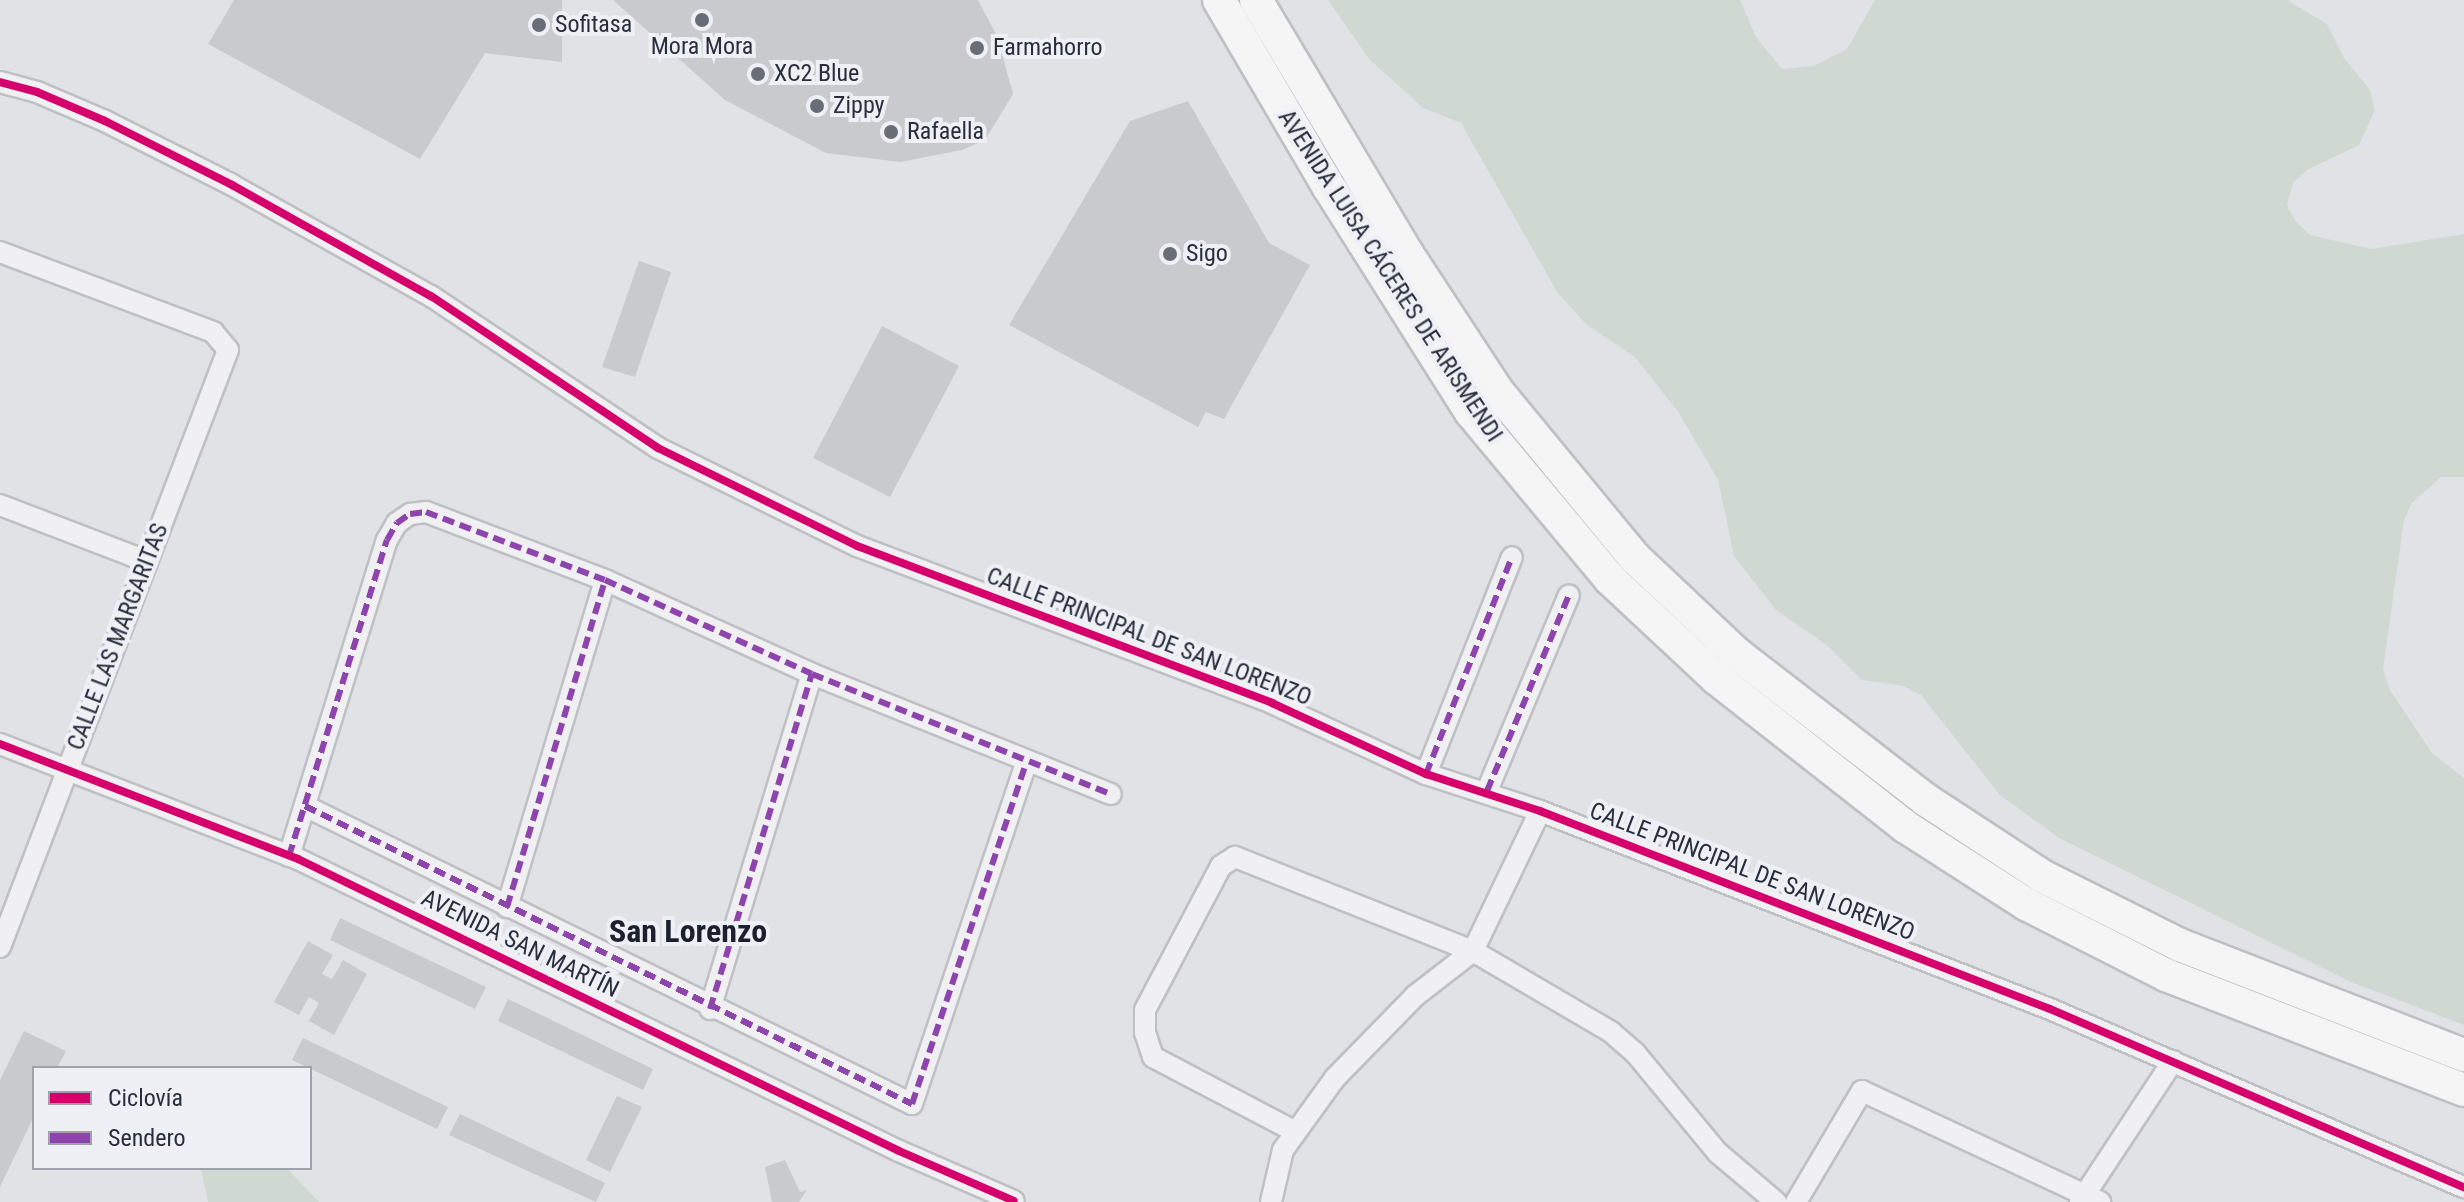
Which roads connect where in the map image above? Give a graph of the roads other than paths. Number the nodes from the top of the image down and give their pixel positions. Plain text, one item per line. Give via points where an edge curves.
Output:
1 (1219, 0) edge
2 (1256, 0) edge
3 (0, 82) edge
4 (0, 252) edge
5 (0, 505) edge
6 (1512, 557) dead end
7 (146, 561) junction
8 (605, 580) junction
9 (1569, 595) dead end
10 (812, 674) junction
11 (0, 744) edge
12 (1026, 764) junction
13 (69, 769) junction
14 (1426, 774) junction
15 (1487, 791) junction
16 (1111, 794) dead end
17 (305, 806) junction
18 (1540, 811) junction
19 (289, 856) junction
20 (507, 907) junction
21 (0, 947) edge
22 (1473, 951) junction
23 (710, 1009) junction
24 (2464, 1055) edge
25 (2173, 1061) junction
26 (2464, 1090) edge
27 (1294, 1131) junction
28 (2464, 1187) edge
29 (2088, 1200) edge
30 (1014, 1201) edge
31 (1271, 1202) edge
32 (1776, 1202) edge
33 (1796, 1202) edge

1 - 26 main road, AVENIDA LUISA CÁCERES DE ARISMENDI via 1328,186 1471,412 1610,579 1716,678 1906,827 2026,904 2166,975
2 - 24 main road, AVENIDA LUISA CÁCERES DE ARISMENDI via 1408,255 1498,392 1634,557 1737,654 1926,800 2042,876 2180,945
3 - 14 street, CALLE PRINCIPAL DE SAN LORENZO via 105,121 232,185 431,296 658,448 857,546 1272,703
4 - 7 street, CALLE LAS MARGARITAS via 213,332 228,350
5 - 7 street
6 - 14 street
7 - 13 street, CALLE LAS MARGARITAS
8 - 10 street
8 - 17 street via 444,515 410,514 397,523 378,567
8 - 20 street
9 - 15 street
10 - 12 street
10 - 23 street
11 - 13 street, AVENIDA SAN MARTÍN
12 - 16 street
12 - 23 street via 912,1104
13 - 19 street, AVENIDA SAN MARTÍN
13 - 21 street, CALLE LAS MARGARITAS
14 - 15 street, CALLE PRINCIPAL DE SAN LORENZO
15 - 18 street, CALLE PRINCIPAL DE SAN LORENZO
17 - 19 street
17 - 20 street
18 - 22 street
18 - 25 street, CALLE PRINCIPAL DE SAN LORENZO
19 - 30 street, AVENIDA SAN MARTÍN via 899,1151
20 - 23 street
22 - 27 street via 1379,1030
22 - 27 street via 1250,860 1235,857 1221,866 1145,1010 1145,1033 1153,1057
22 - 32 street via 1611,1032 1636,1054 1718,1153
25 - 28 street, CALLE PRINCIPAL DE SAN LORENZO
25 - 29 street
27 - 31 street via 1283,1150
29 - 33 street via 1862,1091

